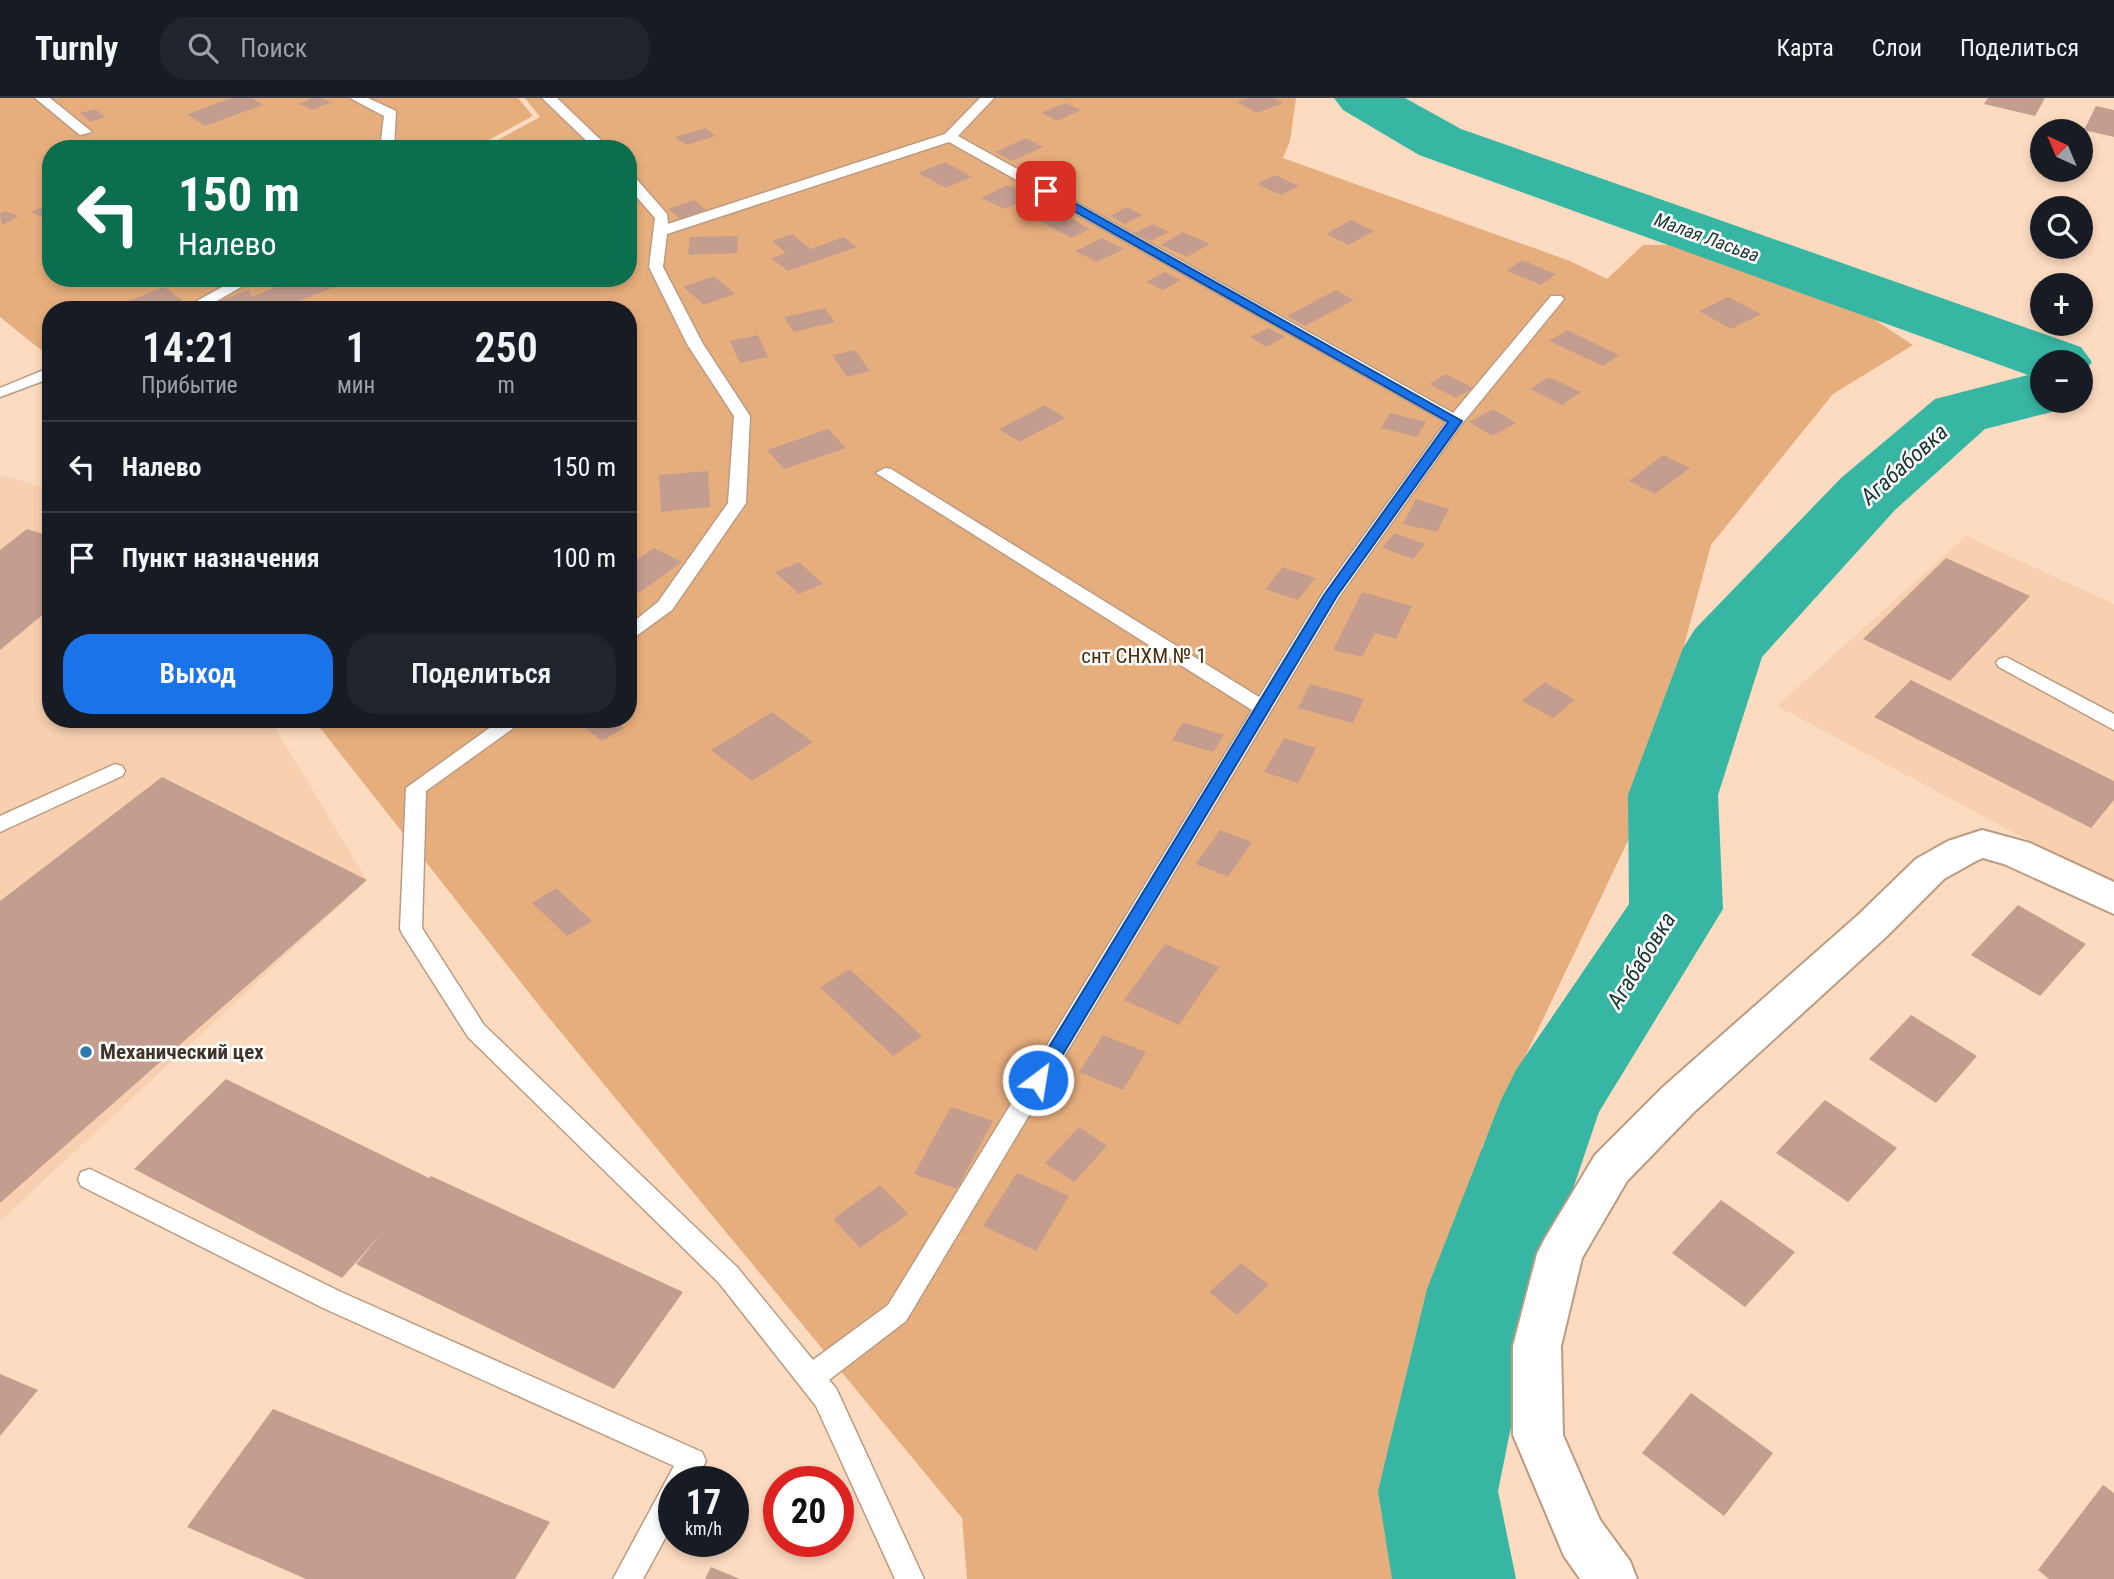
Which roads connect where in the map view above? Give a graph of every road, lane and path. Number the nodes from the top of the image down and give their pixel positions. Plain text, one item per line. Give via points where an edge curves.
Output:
1 (42, 98) edge
2 (357, 98) edge
3 (549, 98) edge
4 (987, 98) edge
5 (85, 132) dead end
6 (950, 137) junction
7 (388, 140) edge
8 (593, 140) edge
9 (637, 188) edge
10 (660, 232) junction
11 (233, 287) edge
12 (1556, 299) dead end
13 (206, 301) edge
14 (42, 376) edge
15 (3, 393) dead end
16 (1455, 421) junction
17 (884, 473) dead end
18 (637, 629) edge
19 (2006, 663) dead end
20 (1263, 708) junction
21 (2114, 723) edge
22 (503, 728) edge
23 (115, 771) dead end
24 (0, 825) edge
25 (2114, 899) edge
26 (90, 1179) dead end
27 (810, 1378) junction
28 (689, 1466) edge
29 (658, 1523) edge
30 (627, 1579) edge
31 (910, 1579) edge
32 (1611, 1579) edge

1 - 5 lane
2 - 7 lane via 391,114
3 - 8 lane
4 - 6 lane
6 - 10 lane
6 - 16 lane
9 - 10 lane via 662,217
10 - 18 lane via 656,267 695,344 742,416 737,503 665,606
11 - 13 lane
12 - 16 lane
14 - 15 lane
16 - 20 lane via 1331,595
17 - 20 lane
19 - 21 lane
20 - 27 lane via 897,1313
22 - 27 lane via 416,788 411,929 476,1031 728,1275
23 - 24 lane
25 - 32 street via 2016,853 1982,845 1962,851 1930,869 1678,1100 1611,1168 1560,1254 1536,1346 1538,1435 1582,1538
26 - 28 lane via 332,1300 692,1461
27 - 31 lane via 826,1397
29 - 30 lane

